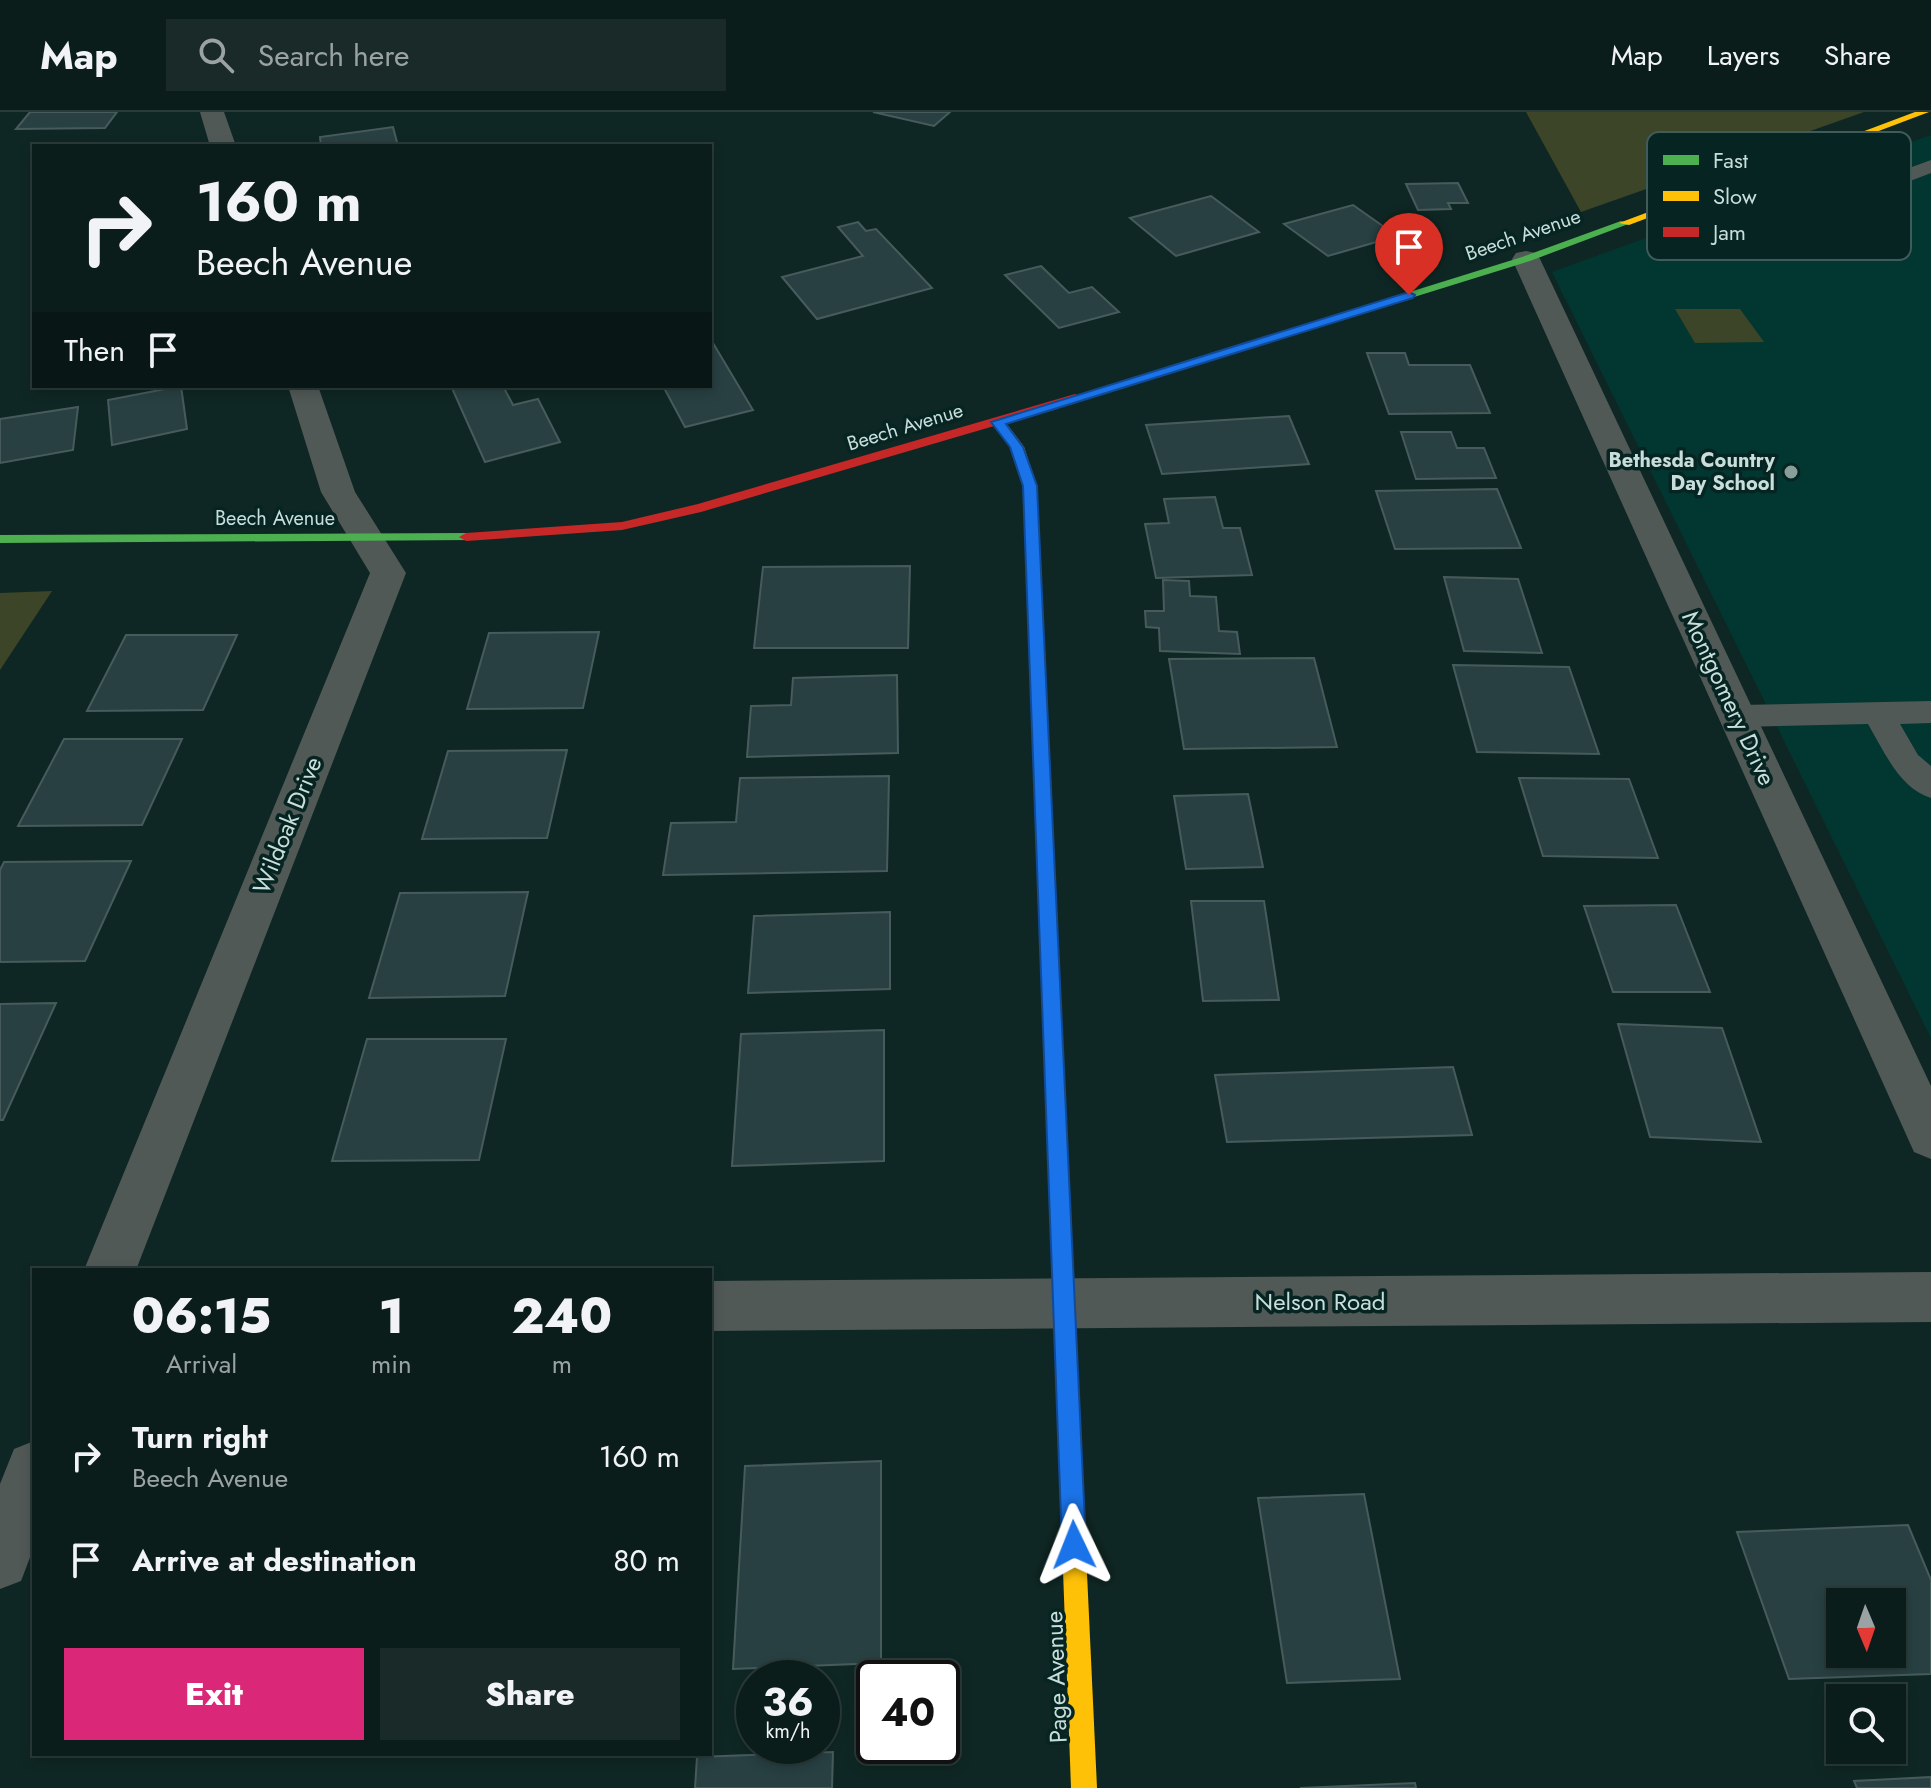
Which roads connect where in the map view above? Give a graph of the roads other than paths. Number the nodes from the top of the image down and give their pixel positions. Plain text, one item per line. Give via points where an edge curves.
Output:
1 (212, 112) edge
2 (1924, 112) edge
3 (1870, 132) edge
4 (222, 144) edge
5 (1931, 166) edge
6 (1911, 174) edge
7 (1647, 215) edge
8 (1526, 259) junction
9 (304, 388) edge
10 (998, 422) junction
11 (0, 539) edge
12 (369, 540) junction
13 (1931, 712) edge
14 (1877, 713) junction
15 (1738, 716) junction
16 (1931, 786) edge
17 (1931, 1137) edge
18 (111, 1268) edge
19 (1931, 1297) edge
20 (1064, 1302) junction
21 (712, 1306) edge
22 (32, 1474) edge
23 (0, 1560) edge
24 (1084, 1788) edge

1 - 4 street
2 - 3 street, Beech Avenue
5 - 6 lane
7 - 8 street, Beech Avenue
8 - 10 street, Beech Avenue
8 - 15 street, Montgomery Drive
9 - 12 street, Wildoak Drive via 338,492
10 - 12 street, Beech Avenue via 790,485 622,526
10 - 20 street, Page Avenue via 1017,447 1030,486
11 - 12 street, Beech Avenue
12 - 18 street, Wildoak Drive via 388,573
13 - 14 lane
14 - 15 lane
14 - 16 lane via 1907,763
15 - 17 street, Montgomery Drive
19 - 20 street, Nelson Road
20 - 21 street, Nelson Road
20 - 24 street, Page Avenue
22 - 23 street

